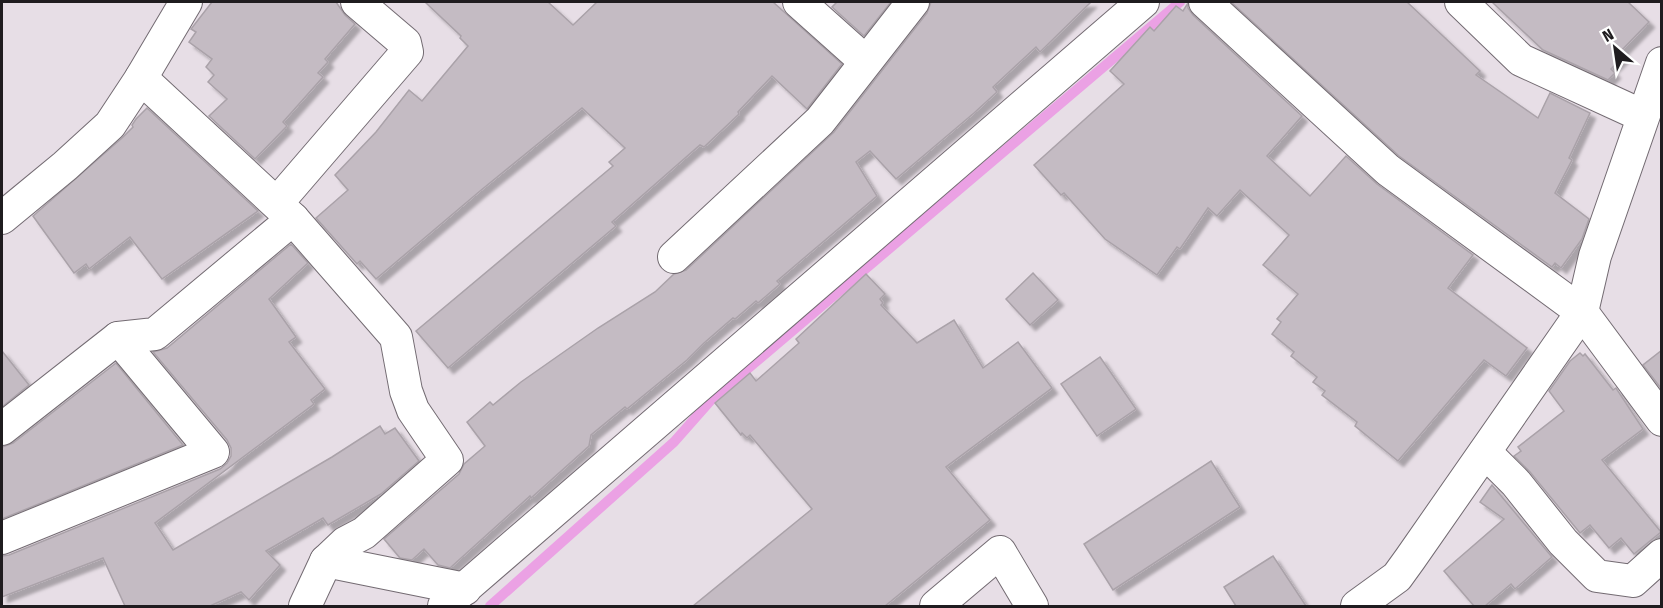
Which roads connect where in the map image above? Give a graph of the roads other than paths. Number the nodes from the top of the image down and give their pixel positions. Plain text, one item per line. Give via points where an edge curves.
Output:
1 (186, 2) edge
2 (357, 2) edge
3 (799, 2) edge
4 (913, 2) edge
5 (1143, 2) edge
6 (1205, 2) edge
7 (1461, 2) edge
8 (865, 61) junction
9 (1662, 63) edge
10 (141, 78) junction
11 (1642, 116) junction
12 (285, 211) junction
13 (2, 218) edge
14 (674, 257) dead end
15 (1582, 312) junction
16 (118, 338) junction
17 (1662, 420) edge
18 (2, 429) edge
19 (1485, 452) junction
20 (2, 538) edge
21 (1662, 555) edge
22 (326, 561) junction
23 (454, 598) edge
24 (305, 606) edge
25 (936, 606) edge
26 (1032, 606) edge
27 (1357, 606) edge

1 - 10 street
2 - 12 street via 405,44 407,52
3 - 8 street
4 - 8 street
5 - 23 street
6 - 15 street via 1388,170
7 - 11 street via 1521,60
8 - 14 street via 820,121
9 - 11 street
10 - 12 street
10 - 13 street via 110,124
11 - 15 street via 1595,256
12 - 16 street via 155,334
12 - 22 street via 396,337 413,410 447,460
15 - 17 street
15 - 19 street
16 - 18 street
16 - 20 street via 213,452
19 - 21 street via 1597,576 1633,581
19 - 27 street via 1396,577
22 - 23 street
22 - 24 street
25 - 26 street via 1000,552

